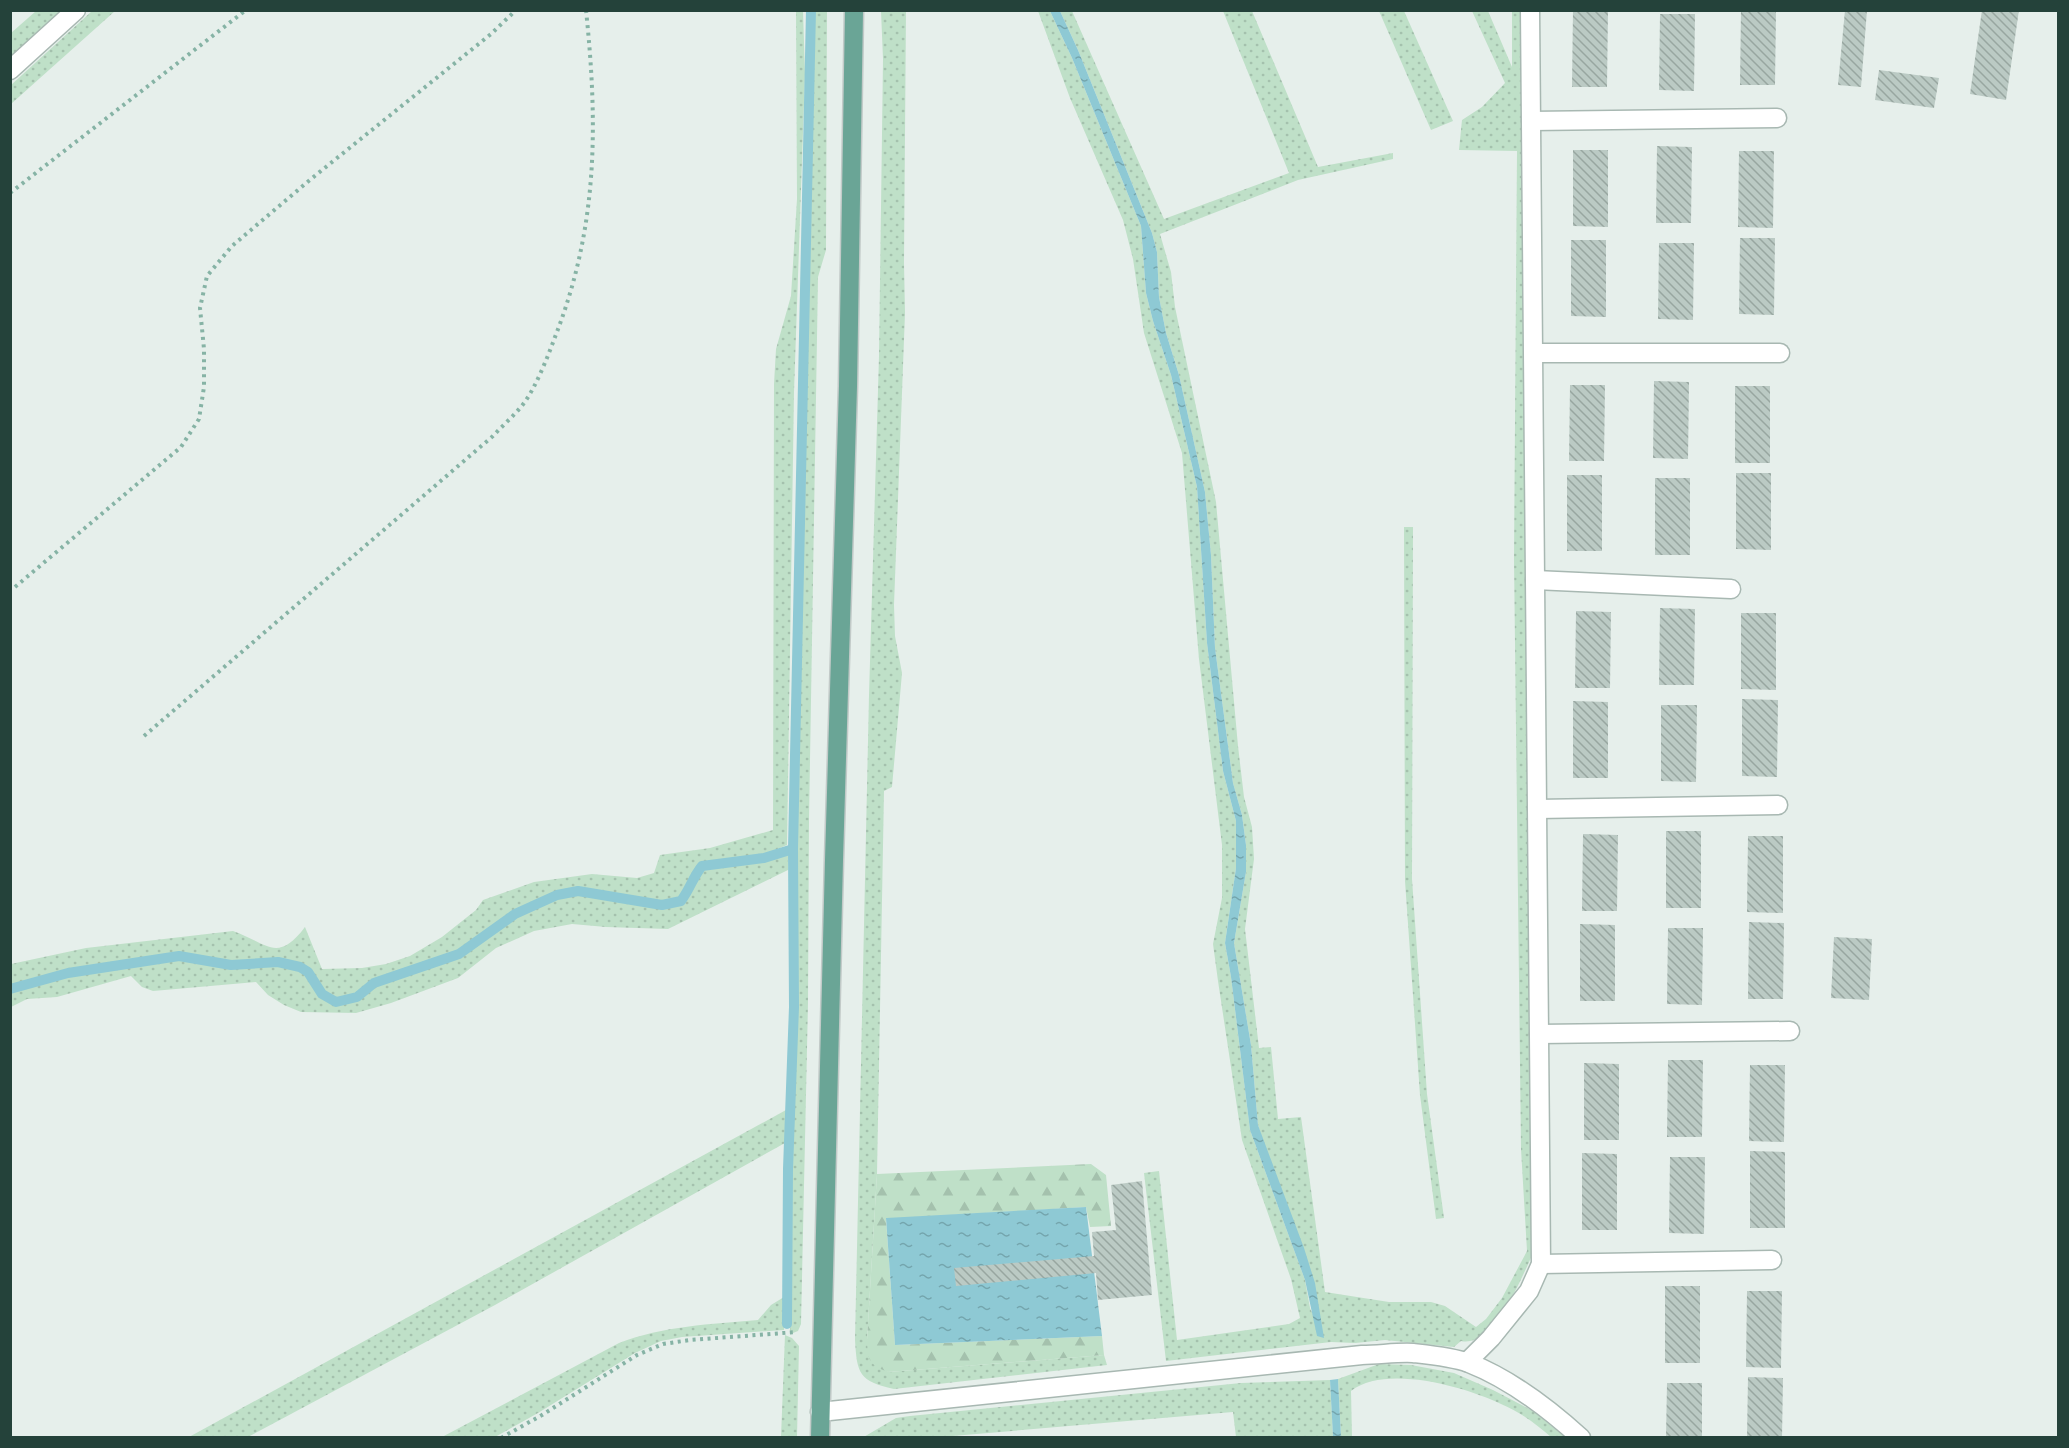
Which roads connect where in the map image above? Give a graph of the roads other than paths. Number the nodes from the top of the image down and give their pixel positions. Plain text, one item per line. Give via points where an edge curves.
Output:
1 (76, 10) edge
2 (854, 10) edge
3 (1530, 10) edge
4 (10, 70) edge
5 (1777, 118) dead end
6 (1532, 121) junction
7 (1533, 353) junction
8 (1780, 353) dead end
9 (1535, 580) junction
10 (1731, 588) dead end
11 (1778, 805) dead end
12 (1537, 809) junction
13 (1790, 1031) dead end
14 (1539, 1034) junction
15 (1773, 1260) dead end
16 (1541, 1263) junction
17 (1467, 1362) junction
18 (820, 1412) junction
19 (820, 1437) edge
20 (1581, 1437) edge

1 - 4 street
2 - 18 main road via 848,386
3 - 6 street
5 - 6 street
6 - 7 street
7 - 8 street
7 - 9 street
9 - 10 street
9 - 12 street
11 - 12 street
12 - 14 street
13 - 14 street
14 - 16 street
15 - 16 street
16 - 17 street via 1529,1291
17 - 18 street via 1412,1353 1362,1355
17 - 20 street via 1515,1387
18 - 19 main road

